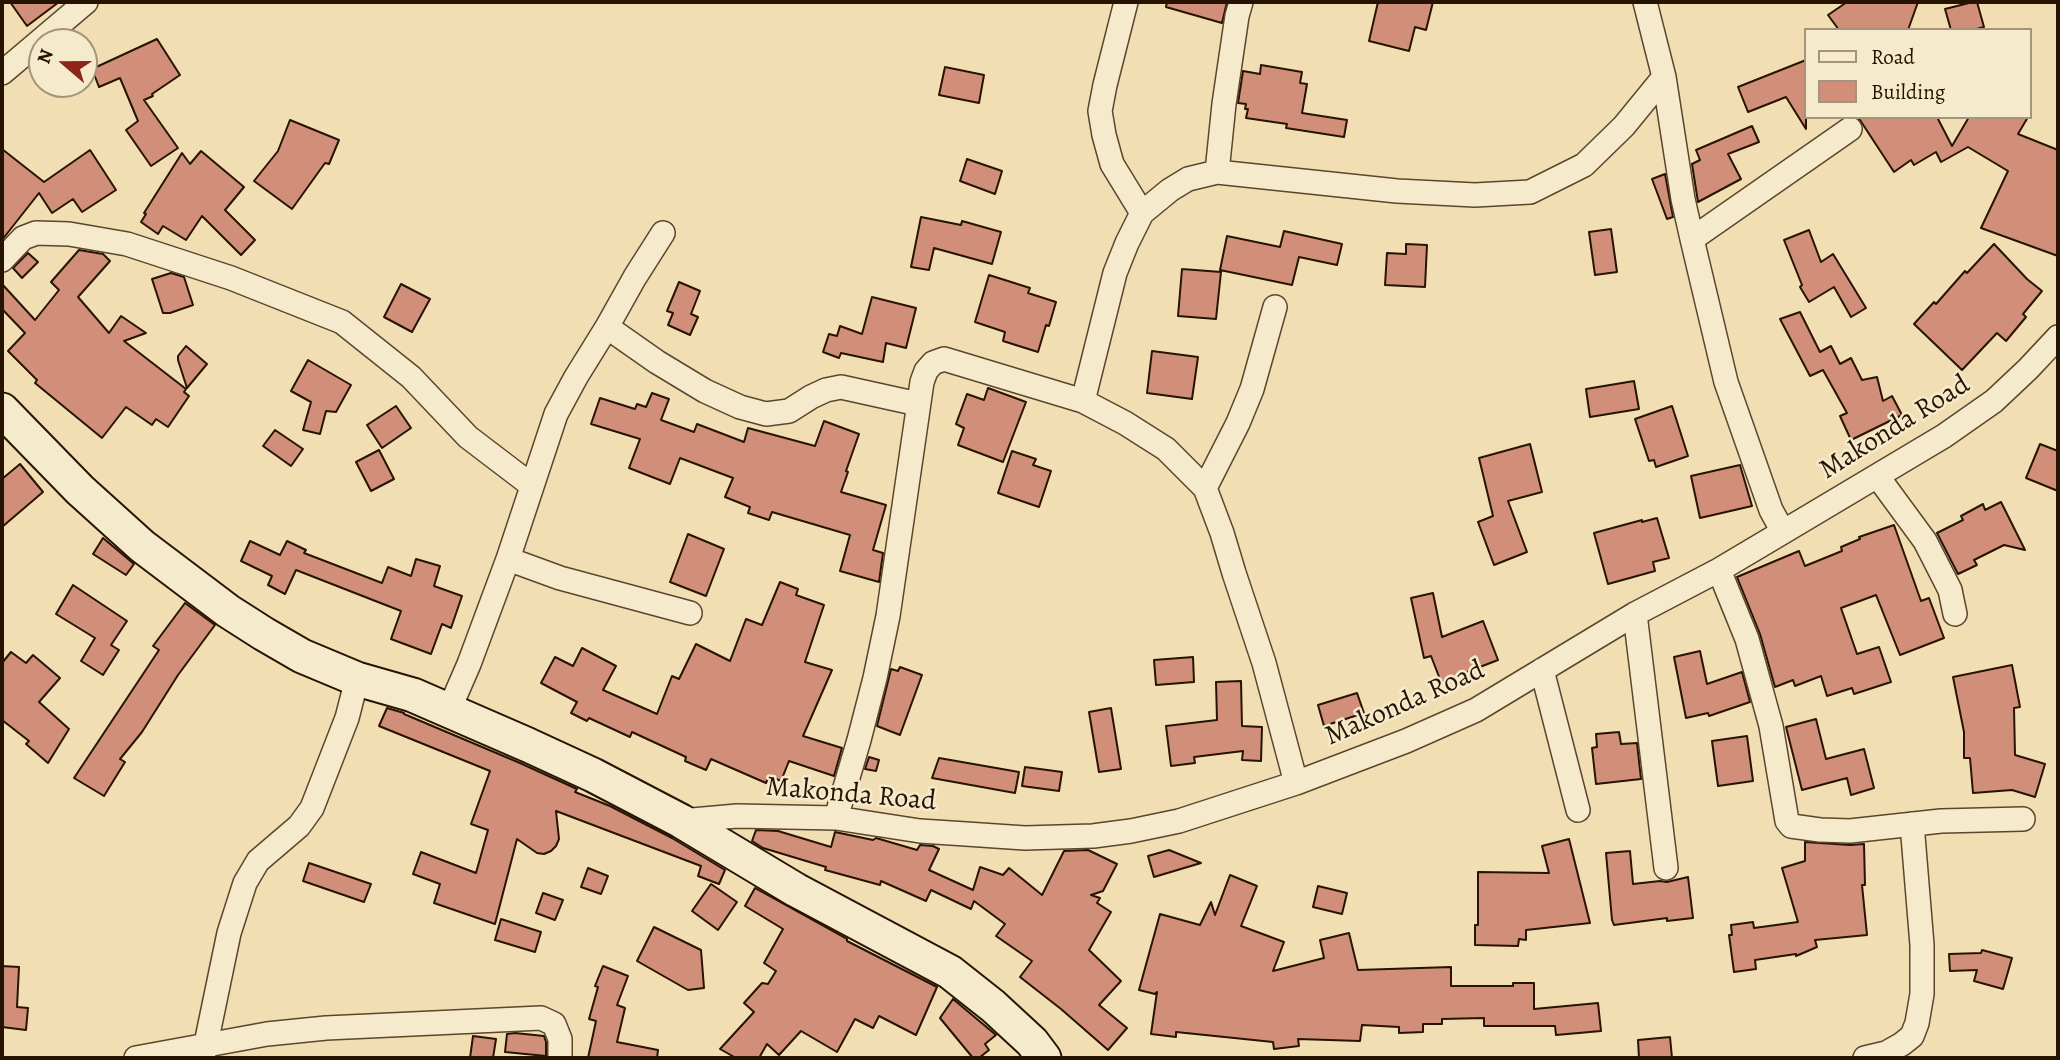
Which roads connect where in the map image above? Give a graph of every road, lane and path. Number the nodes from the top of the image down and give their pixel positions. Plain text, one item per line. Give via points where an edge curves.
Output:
1 (86, 2) edge
2 (1126, 2) edge
3 (1241, 2) edge
4 (1645, 2) edge
5 (2, 73) edge
6 (1664, 77) junction
7 (1850, 129) dead end
8 (1217, 173) junction
9 (1142, 214) junction
10 (663, 233) dead end
11 (1692, 239) junction
12 (2, 260) edge
13 (1275, 307) dead end
14 (607, 327) junction
15 (2058, 338) edge
16 (1083, 401) junction
17 (918, 404) junction
18 (4, 415) edge
19 (1878, 477) junction
20 (531, 485) junction
21 (1205, 488) junction
22 (1783, 532) junction
23 (508, 559) junction
24 (1719, 570) junction
25 (690, 613) dead end
26 (1635, 614) junction
27 (1955, 614) dead end
28 (1542, 670) junction
29 (357, 679) junction
30 (449, 710) junction
31 (1296, 783) junction
32 (1578, 810) dead end
33 (836, 818) junction
34 (2023, 819) dead end
35 (681, 821) junction
36 (1912, 824) junction
37 (1666, 868) dead end
38 (204, 1052) edge
39 (136, 1058) edge
40 (560, 1058) edge
41 (1044, 1058) edge
42 (1865, 1058) edge

1 - 5 street
2 - 9 street via 1100,111 1112,163
3 - 8 street
4 - 6 street
6 - 8 street via 1584,165 1530,192 1430,193
6 - 11 street
7 - 11 street
8 - 9 street via 1188,179
9 - 16 street via 1115,273
10 - 14 street
11 - 22 street via 1726,382
12 - 20 street via 23,238 36,233 127,244 231,278 342,322 411,377 468,437
13 - 21 street via 1252,390
14 - 17 street via 705,391 766,414 789,411 826,390 841,387
14 - 20 street via 556,414
15 - 19 street, Makonda Road via 1994,401
16 - 17 street via 944,359 926,371
16 - 21 street via 1166,449
17 - 33 street via 888,616 863,728
18 - 29 street via 142,546 264,635
19 - 22 street, Makonda Road
19 - 27 street via 1925,541 1950,590
20 - 23 street
21 - 31 street via 1264,663
22 - 24 street, Makonda Road
23 - 25 street
23 - 30 street
24 - 26 street, Makonda Road
24 - 36 street via 1747,639 1771,726 1787,821 1791,826 1850,831
26 - 28 street, Makonda Road
26 - 37 street
28 - 31 street, Makonda Road via 1476,710
28 - 32 street
29 - 30 street
29 - 38 street via 312,808 299,827 258,861 245,883 229,933
30 - 35 street via 593,775
31 - 33 street, Makonda Road via 1179,821 1093,836 955,834
33 - 35 street, Makonda Road via 737,816
34 - 36 street
35 - 41 street via 796,890 950,972 993,1006
36 - 42 street via 1922,945 1917,1023 1912,1037 1902,1044
38 - 39 street
38 - 40 street via 267,1034 326,1028 541,1018 554,1024

